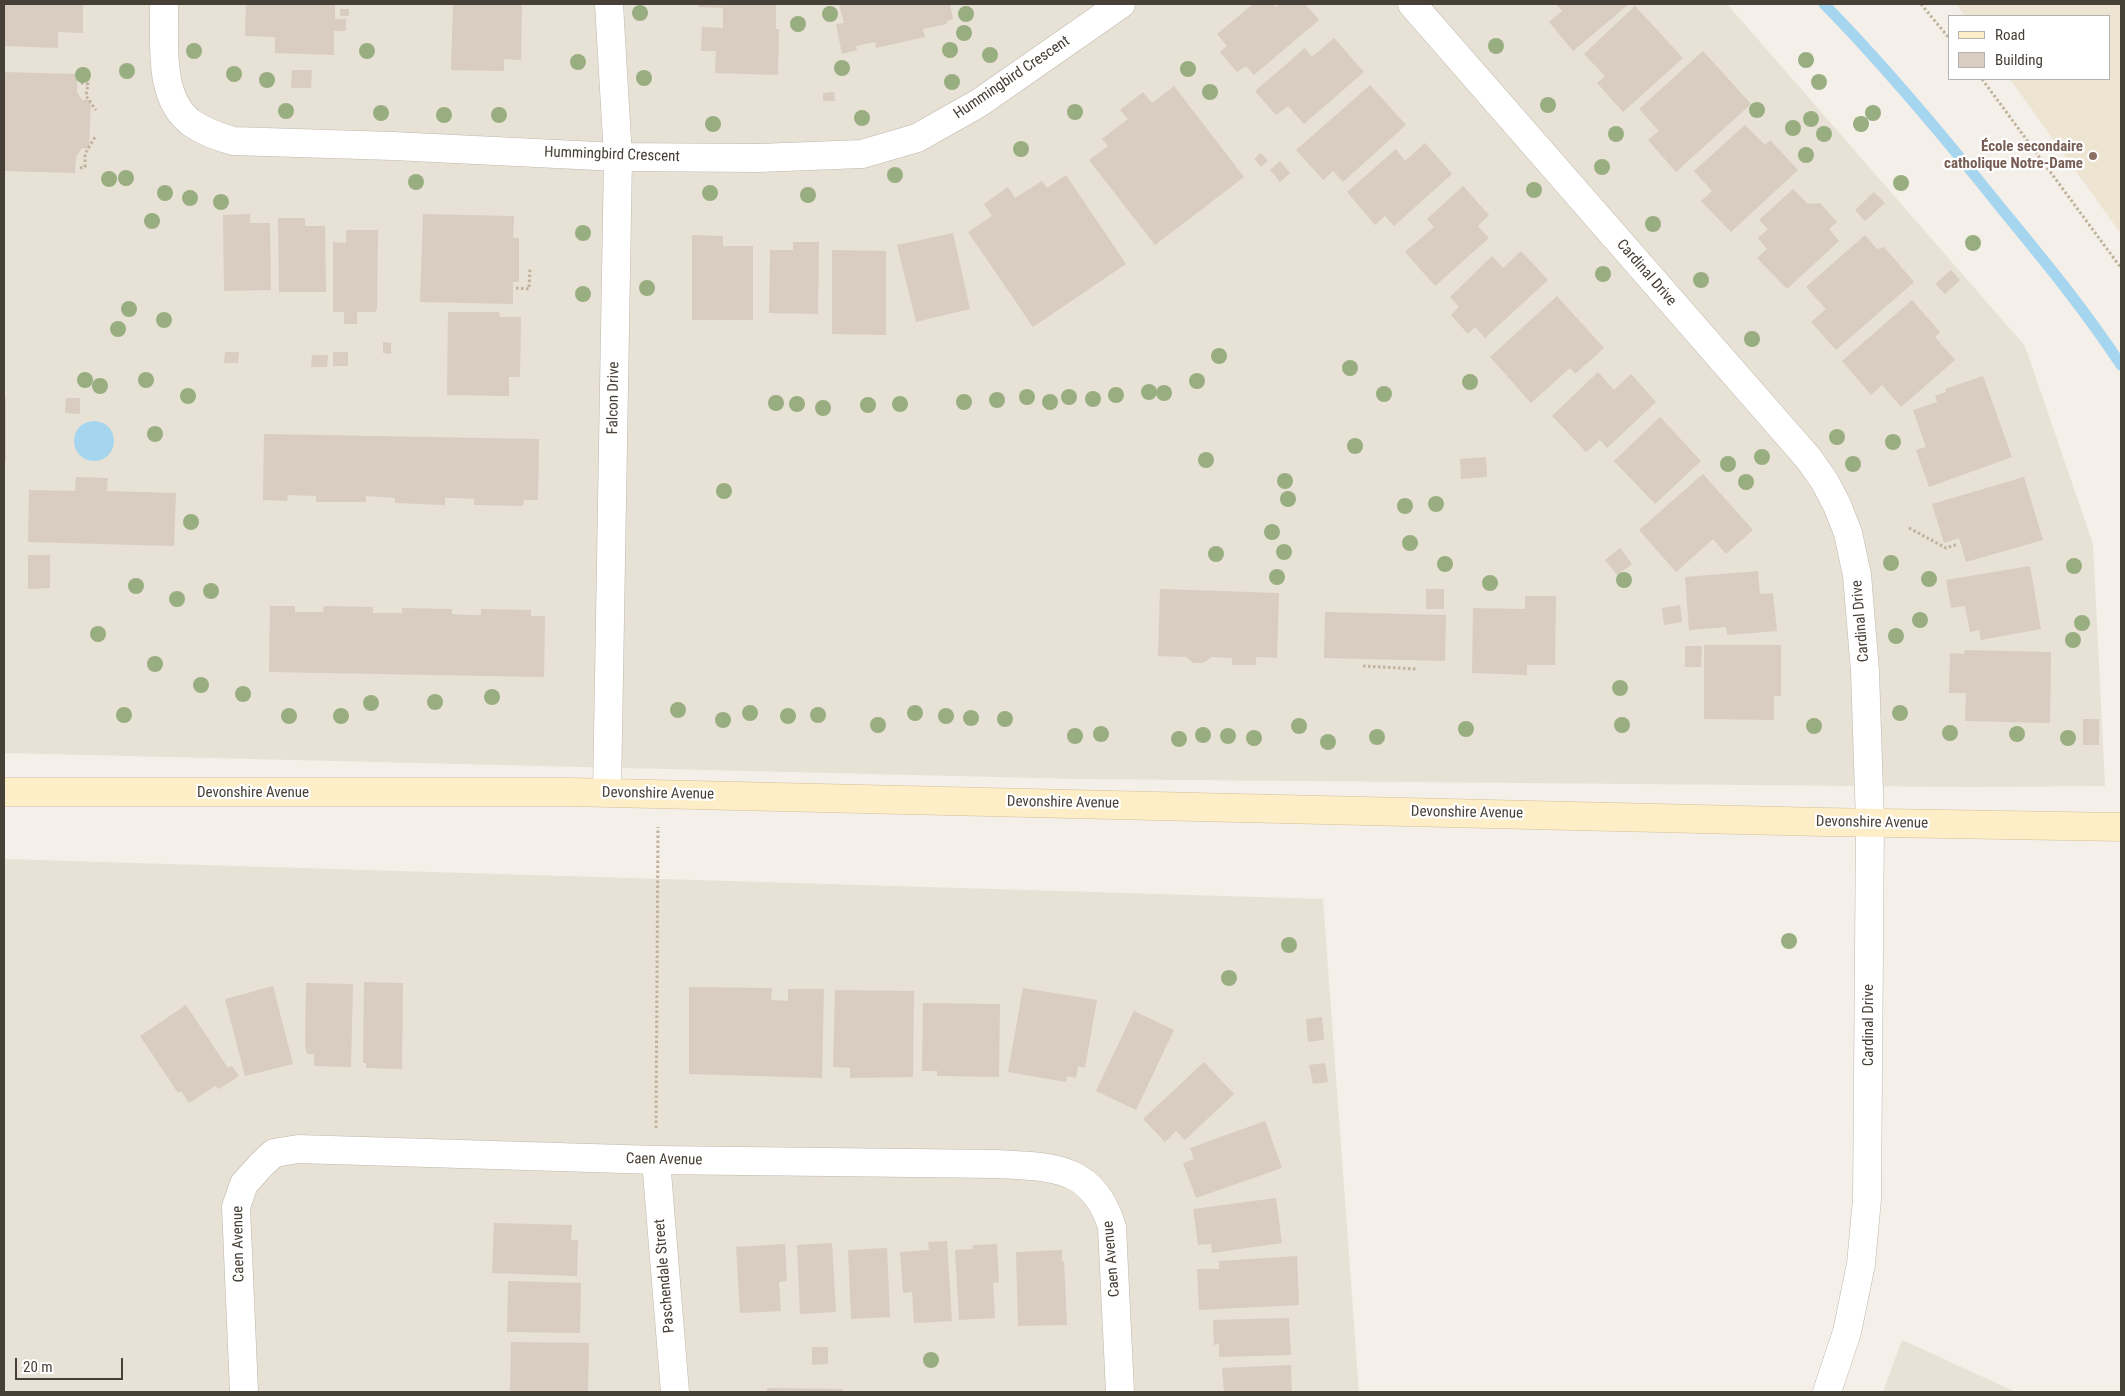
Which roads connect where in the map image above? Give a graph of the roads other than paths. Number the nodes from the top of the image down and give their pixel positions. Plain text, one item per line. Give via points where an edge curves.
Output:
1 (164, 4) edge
2 (609, 4) edge
3 (1121, 4) edge
4 (1412, 4) edge
5 (618, 157) junction
6 (4, 792) edge
7 (607, 792) junction
8 (1870, 823) junction
9 (2121, 827) edge
10 (656, 1160) junction
11 (244, 1392) edge
12 (675, 1392) edge
13 (1120, 1392) edge
14 (1827, 1392) edge

1 - 5 street, Hummingbird Crescent via 168,86 181,112 191,123 219,137 240,142
2 - 5 street, Falcon Drive
3 - 5 street, Hummingbird Crescent via 979,103 917,138 862,154 759,158
4 - 8 street, Cardinal Drive via 1802,452 1837,505 1848,533 1857,575 1865,671
5 - 7 street, Falcon Drive
6 - 7 main road, Devonshire Avenue
7 - 8 main road, Devonshire Avenue
8 - 9 main road, Devonshire Avenue
8 - 14 street, Cardinal Drive via 1867,1199 1859,1272 1847,1332
10 - 11 street, Caen Avenue via 298,1149 274,1153 244,1184 236,1207
10 - 12 street, Paschendale Street
10 - 13 street, Caen Avenue via 1027,1165 1048,1167 1084,1181 1098,1194 1112,1227

